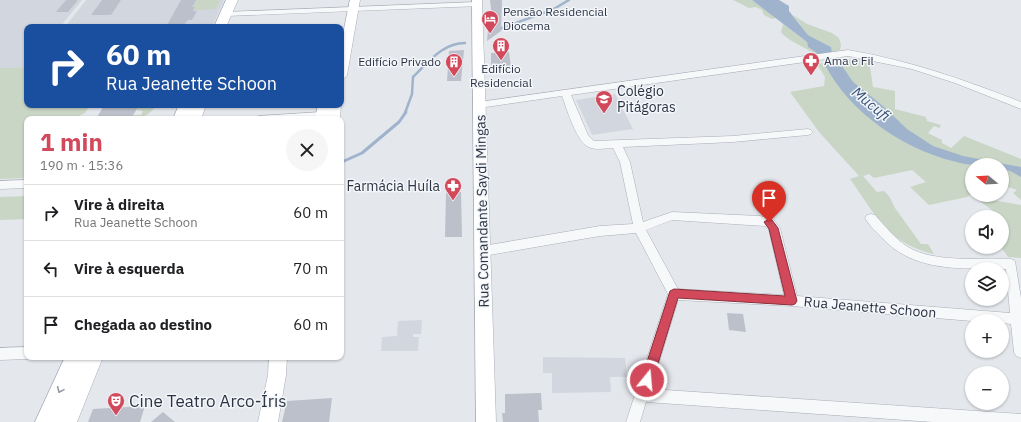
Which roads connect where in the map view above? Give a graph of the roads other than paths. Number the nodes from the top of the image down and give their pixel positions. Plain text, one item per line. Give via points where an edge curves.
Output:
1 (232, 0) edge
2 (243, 0) edge
3 (477, 2) edge
4 (349, 4) edge
5 (232, 14) junction
6 (223, 24) edge
7 (232, 24) edge
8 (341, 24) edge
9 (344, 48) edge
10 (566, 94) junction
11 (479, 105) junction
12 (1021, 106) edge
13 (325, 114) edge
14 (298, 116) edge
15 (808, 132) dead end
16 (616, 143) junction
17 (24, 184) edge
18 (0, 185) edge
19 (871, 218) dead end
20 (639, 228) junction
21 (483, 251) junction
22 (674, 294) junction
23 (792, 301) junction
24 (1018, 319) junction
25 (1021, 352) edge
26 (24, 353) edge
27 (0, 354) edge
28 (74, 360) edge
29 (92, 360) edge
30 (278, 366) edge
31 (643, 395) junction
32 (1021, 421) edge
33 (46, 422) edge
34 (66, 422) edge
35 (268, 422) edge
36 (486, 422) edge
37 (633, 422) edge

1 - 5 main road
2 - 5 main road
3 - 4 street
3 - 11 street, Rua Comandante Saydi Mingas
4 - 5 street
4 - 8 street
4 - 9 street
5 - 6 main road
5 - 7 main road
10 - 11 street
10 - 12 street via 848,53 903,63 979,88
10 - 16 street via 587,142
11 - 21 street, Rua Comandante Saydi Mingas
13 - 14 street
15 - 16 street via 733,139
16 - 20 street via 625,162
17 - 18 street
19 - 24 street via 896,245 917,257 938,261 1011,264
20 - 21 street via 600,231
20 - 22 street
20 - 23 street via 672,216 769,222 774,228
21 - 36 street, Rua Comandante Saydi Mingas
22 - 23 street, Rua Jeanette Schoon
22 - 31 street
23 - 24 street, Rua Jeanette Schoon
24 - 25 street
26 - 27 street
28 -> 33 main road
29 - 34 main road
30 - 35 street
31 - 32 street
31 - 37 street

